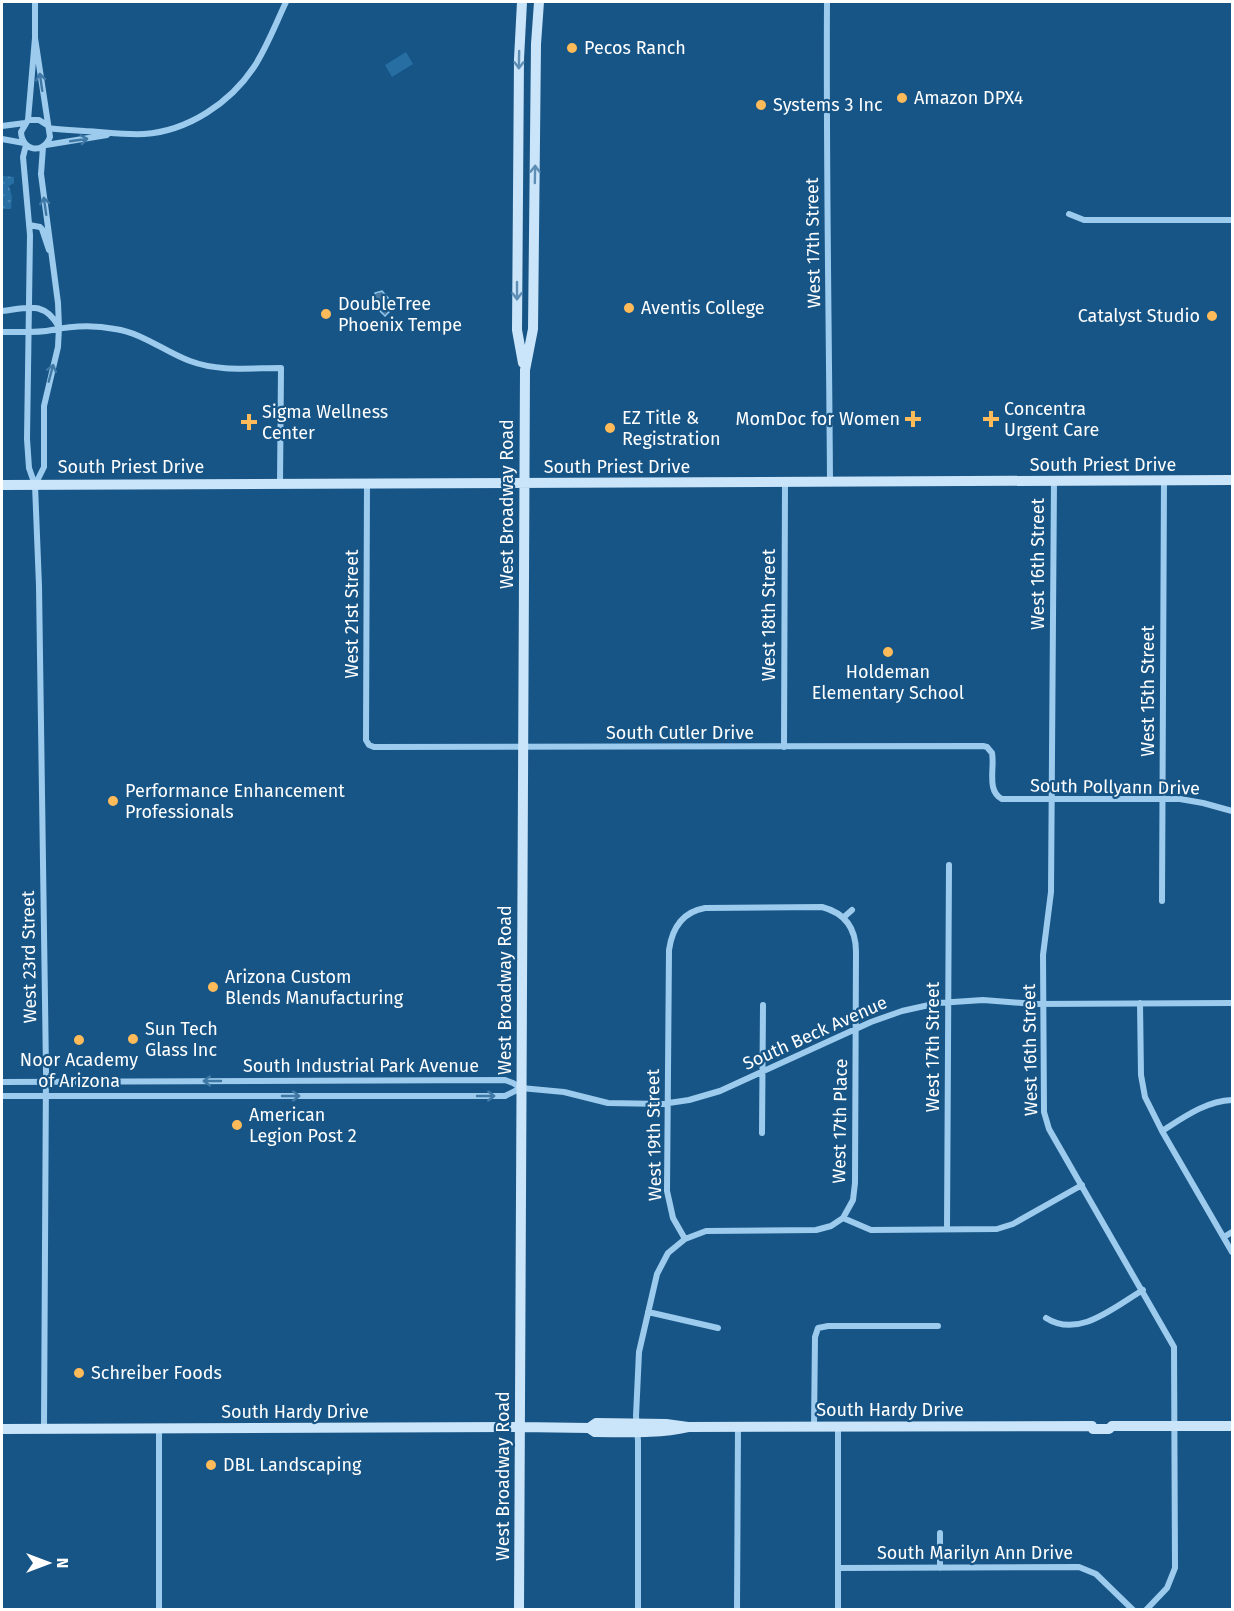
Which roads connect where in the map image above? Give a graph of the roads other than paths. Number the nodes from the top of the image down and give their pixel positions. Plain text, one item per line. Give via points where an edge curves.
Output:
1 (35, 2) edge
2 (286, 2) edge
3 (522, 2) edge
4 (539, 2) edge
5 (827, 2) edge
6 (35, 38) junction
7 (27, 122) junction
8 (2, 126) edge
9 (48, 126) junction
10 (111, 134) junction
11 (2, 139) edge
12 (25, 144) junction
13 (44, 146) junction
14 (1069, 214) dead end
15 (1233, 220) edge
16 (30, 225) junction
17 (52, 256) junction
18 (30, 307) junction
19 (2, 310) edge
20 (59, 327) junction
21 (29, 331) junction
22 (2, 332) edge
23 (525, 370) junction
24 (1164, 480) junction
25 (1233, 480) edge
26 (1054, 482) junction
27 (280, 483) junction
28 (367, 483) junction
29 (524, 483) junction
30 (785, 483) junction
31 (830, 483) junction
32 (2, 485) edge
33 (36, 485) junction
34 (369, 745) joint
35 (783, 747) junction
36 (522, 748) junction
37 (996, 796) joint
38 (1051, 799) junction
39 (1162, 799) junction
40 (1233, 812) edge
41 (949, 865) dead end
42 (1162, 901) dead end
43 (852, 910) dead end
44 (675, 913) dead end
45 (844, 917) junction
46 (682, 919) junction
47 (948, 1002) junction
48 (1140, 1003) junction
49 (1233, 1003) edge
50 (1043, 1004) junction
51 (763, 1005) dead end
52 (856, 1028) junction
53 (762, 1072) junction
54 (2, 1082) edge
55 (46, 1082) junction
56 (521, 1088) junction
57 (2, 1096) edge
58 (46, 1096) junction
59 (1233, 1100) edge
60 (668, 1103) junction
61 (1162, 1131) junction
62 (762, 1133) dead end
63 (1082, 1185) junction
64 (843, 1218) junction
65 (947, 1229) junction
66 (1233, 1232) edge
67 (1224, 1237) junction
68 (685, 1239) junction
69 (1233, 1252) edge
70 (1143, 1290) junction
71 (648, 1312) junction
72 (1046, 1318) dead end
73 (938, 1326) dead end
74 (718, 1328) dead end
75 (1176, 1426) junction
76 (1233, 1426) edge
77 (520, 1427) junction
78 (738, 1427) junction
79 (814, 1427) junction
80 (838, 1427) junction
81 (44, 1428) junction
82 (637, 1428) junction
83 (2, 1429) edge
84 (159, 1429) junction
85 (940, 1533) dead end
86 (838, 1568) junction
87 (940, 1568) junction
88 (159, 1610) edge
89 (519, 1610) edge
90 (638, 1610) edge
91 (737, 1610) edge
92 (838, 1610) edge
93 (1133, 1610) edge
94 (1146, 1610) edge

1 - 6 street
2 - 10 street via 253,69 223,101 175,128
3 -> 23 main road, West Broadway Road via 517,330
23 -> 4 main road, West Broadway Road via 533,329
5 - 31 street, West 17th Street
6 - 7 street
9 -> 6 street
7 - 8 street
7 - 9 street via 39,120
7 - 12 street via 21,132
9 - 10 street
9 - 13 street via 50,137
13 -> 10 street
11 - 12 street
12 - 13 street via 34,149
12 - 16 street
17 -> 13 street via 41,174
14 - 15 street via 1084,220
16 - 17 street via 40,227
16 - 18 street
17 - 20 street
18 - 19 street
18 - 20 street via 47,311
18 - 21 street
20 - 21 street
20 - 27 street via 124,331 210,367 281,368
33 -> 20 street via 44,467 44,406
21 - 22 street
21 - 33 street via 28,468
23 - 29 main road, West Broadway Road
24 - 25 main road, South Priest Drive
24 - 26 main road, South Priest Drive
24 - 39 street, West 15th Street
26 - 31 main road, South Priest Drive
26 - 38 street, West 16th Street
27 - 28 main road, South Priest Drive
27 - 33 main road, South Priest Drive
28 - 29 main road, South Priest Drive
28 - 34 street, West 21st Street
29 - 30 main road, South Priest Drive
29 - 36 main road, West Broadway Road
30 - 31 main road, South Priest Drive
30 - 35 street, West 18th Street
32 - 33 main road, South Priest Drive
33 - 55 street, West 23rd Street
34 - 36 street, South Cutler Drive
35 - 36 street, South Cutler Drive
35 - 37 street, South Cutler Drive via 978,746 990,750 993,757
36 - 56 main road, West Broadway Road
37 - 38 street, South Pollyann Drive via 1005,800
38 - 39 street, South Pollyann Drive
38 - 50 street, West 16th Street via 1051,892 1044,945
39 - 40 street, South Pollyann Drive via 1195,801
39 - 42 street, West 15th Street
41 - 47 street, West 17th Street
43 - 45 street
44 - 46 street
45 - 46 street via 814,906 711,907
45 - 52 street, West 17th Place via 856,944
46 - 60 street, West 19th Street via 672,932 669,950
47 - 50 street, South Beck Avenue
47 - 52 street, South Beck Avenue via 902,1011
47 - 65 street, West 17th Street
48 - 49 street, South Beck Avenue
48 - 50 street, South Beck Avenue
48 - 61 street via 1141,1083
50 - 63 street, West 16th Street via 1044,1117
51 - 53 street
52 - 53 street, South Beck Avenue
52 - 64 street, West 17th Place via 855,1183 853,1200
53 - 60 street, South Beck Avenue via 714,1094
53 - 62 street
54 - 55 street, South Industrial Park Avenue
56 -> 55 street, South Industrial Park Avenue via 505,1080
55 - 58 street, West 23rd Street
58 -> 56 street, South Industrial Park Avenue via 505,1096
56 - 60 street, South Beck Avenue via 564,1092 608,1103
56 - 77 main road, West Broadway Road
57 - 58 street, South Industrial Park Avenue
58 - 81 street, West 23rd Street
59 - 61 street via 1204,1106
60 - 68 street, West 19th Street via 667,1198
61 - 67 street
63 - 65 street via 1008,1227
63 - 70 street, West 16th Street
64 - 65 street via 871,1230
64 - 68 street via 816,1230 713,1230
66 - 67 street
67 - 69 street
68 - 71 street via 660,1266
70 - 72 street via 1078,1325 1064,1326
70 - 75 street, West 16th Street via 1174,1347
71 - 74 street
71 - 82 street via 637,1361
73 - 79 street via 819,1328 815,1337
75 - 76 main road, South Hardy Drive
75 - 80 main road, South Hardy Drive via 1112,1426 1109,1422 1092,1426
75 - 94 street, West 16th Street via 1175,1568 1167,1588
77 - 82 main road, South Hardy Drive via 589,1428 595,1432
77 - 84 main road, South Hardy Drive
77 - 89 main road, West Broadway Road
78 - 79 main road, South Hardy Drive
78 - 82 main road, South Hardy Drive via 688,1427 666,1432
78 - 91 street
79 - 80 main road, South Hardy Drive
80 - 86 street
81 - 83 main road, South Hardy Drive
81 - 84 main road, South Hardy Drive
82 - 90 street
84 - 88 street
85 - 87 street
86 - 87 street, South Marilyn Ann Drive
86 - 92 street
87 - 93 street, South Marilyn Ann Drive via 1085,1568 1101,1577

